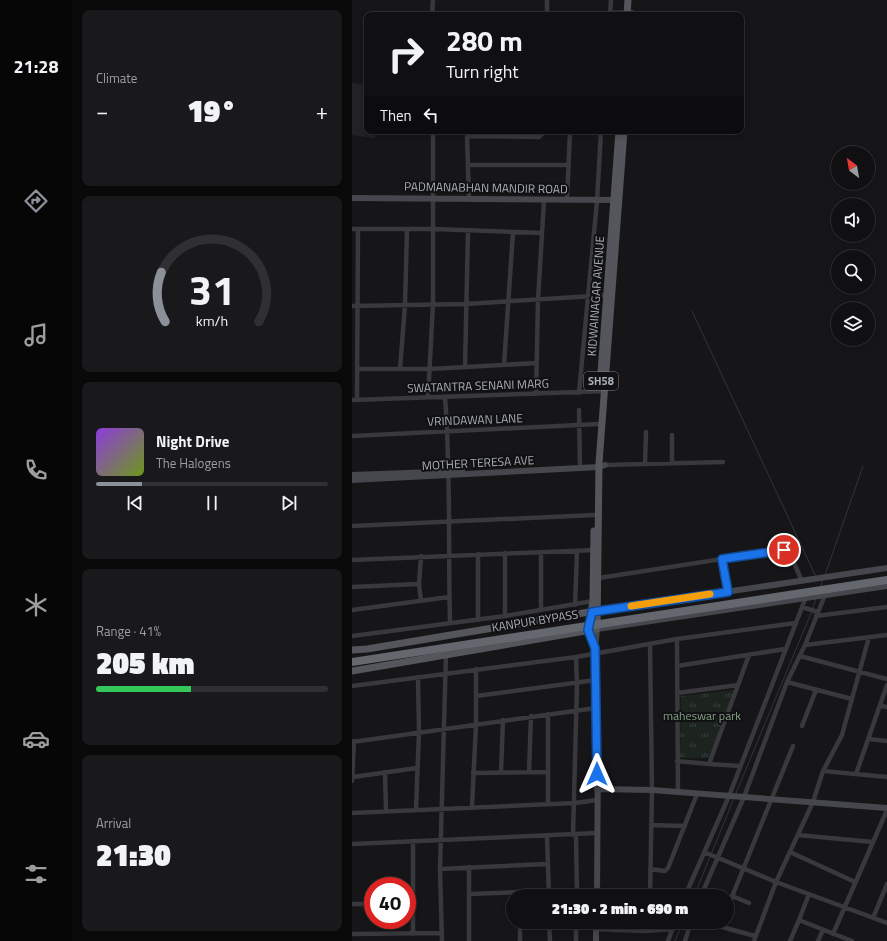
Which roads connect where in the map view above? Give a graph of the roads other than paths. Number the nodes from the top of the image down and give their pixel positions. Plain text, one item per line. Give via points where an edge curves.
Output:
1 (433, 0) edge
2 (547, 0) edge
3 (611, 0) edge
4 (628, 0) edge
5 (632, 0) edge
6 (432, 12) edge
7 (546, 12) edge
8 (610, 12) edge
9 (629, 12) edge
10 (629, 12) edge
11 (433, 134) edge
12 (467, 134) edge
13 (542, 134) edge
14 (570, 134) edge
15 (601, 134) edge
16 (619, 134) edge
17 (624, 134) edge
18 (468, 165) junction
19 (568, 165) junction
20 (352, 198) edge
21 (434, 198) junction
22 (469, 199) junction
23 (544, 200) junction
24 (567, 200) junction
25 (616, 200) junction
26 (597, 201) junction
27 (352, 228) edge
28 (358, 228) junction
29 (406, 229) junction
30 (434, 229) junction
31 (468, 231) junction
32 (513, 232) junction
33 (542, 233) junction
34 (610, 295) junction
35 (588, 296) junction
36 (508, 300) junction
37 (538, 300) junction
38 (433, 304) junction
39 (465, 304) junction
40 (404, 305) junction
41 (354, 306) edge
42 (537, 363) junction
43 (504, 364) junction
44 (465, 367) junction
45 (356, 369) junction
46 (400, 369) junction
47 (430, 369) junction
48 (603, 391) junction
49 (580, 393) junction
50 (536, 394) junction
51 (445, 397) junction
52 (428, 398) junction
53 (354, 400) edge
54 (579, 410) dead end
55 (598, 424) junction
56 (578, 426) junction
57 (448, 431) junction
58 (646, 432) dead end
59 (672, 435) dead end
60 (352, 436) edge
61 (723, 462) dead end
62 (645, 464) junction
63 (672, 464) junction
64 (598, 465) junction
65 (580, 466) junction
66 (450, 474) junction
67 (352, 475) edge
68 (352, 480) edge
69 (594, 515) junction
70 (449, 522) junction
71 (352, 526) edge
72 (597, 550) junction
73 (577, 551) junction
74 (541, 552) junction
75 (505, 553) junction
76 (478, 554) junction
77 (448, 555) junction
78 (421, 556) junction
79 (722, 559) junction
80 (352, 560) edge
81 (352, 564) edge
82 (887, 568) edge
83 (887, 575) edge
84 (599, 578) junction
85 (887, 580) edge
86 (802, 581) junction
87 (419, 584) junction
88 (887, 586) edge
89 (352, 588) edge
90 (728, 592) junction
91 (822, 595) junction
92 (449, 596) junction
93 (808, 597) junction
94 (421, 601) junction
95 (593, 601) junction
96 (575, 605) junction
97 (887, 607) edge
98 (804, 608) junction
99 (352, 610) edge
100 (541, 610) junction
101 (595, 611) junction
102 (816, 613) junction
103 (505, 616) junction
104 (478, 620) junction
105 (450, 622) junction
106 (796, 623) junction
107 (597, 629) junction
108 (588, 630) junction
109 (887, 635) edge
110 (352, 636) edge
111 (869, 637) junction
112 (677, 639) junction
113 (650, 644) junction
114 (805, 645) junction
115 (785, 649) junction
116 (352, 650) edge
117 (595, 650) junction
118 (446, 653) junction
119 (749, 655) junction
120 (800, 656) junction
121 (352, 657) edge
122 (576, 657) junction
123 (352, 662) edge
124 (677, 666) junction
125 (476, 669) junction
126 (352, 671) edge
127 (860, 671) junction
128 (445, 673) junction
129 (418, 676) junction
130 (887, 679) edge
131 (596, 680) junction
132 (787, 682) junction
133 (577, 684) junction
134 (738, 685) junction
135 (887, 685) edge
136 (352, 686) edge
137 (816, 690) junction
138 (677, 694) junction
139 (476, 696) junction
140 (852, 699) junction
141 (881, 706) junction
142 (887, 707) edge
143 (596, 708) junction
144 (576, 710) junction
145 (548, 714) junction
146 (531, 716) junction
147 (503, 720) junction
148 (476, 724) junction
149 (802, 726) dead end
150 (444, 728) junction
151 (419, 732) junction
152 (869, 739) junction
153 (887, 740) edge
154 (353, 742) edge
155 (792, 746) dead end
156 (677, 760) junction
157 (709, 764) junction
158 (740, 766) junction
159 (417, 768) junction
160 (823, 771) junction
161 (385, 772) junction
162 (501, 772) junction
163 (529, 772) junction
164 (547, 772) junction
165 (473, 773) junction
166 (856, 774) junction
167 (352, 777) edge
168 (887, 777) edge
169 (352, 781) edge
170 (597, 789) junction
171 (652, 790) junction
172 (678, 793) junction
173 (697, 794) junction
174 (730, 796) junction
175 (743, 797) junction
176 (772, 799) junction
177 (597, 800) junction
178 (813, 802) junction
179 (575, 803) junction
180 (548, 804) junction
181 (472, 806) junction
182 (416, 808) junction
183 (441, 808) junction
184 (887, 809) edge
185 (386, 811) junction
186 (352, 813) edge
187 (651, 824) junction
188 (685, 826) junction
189 (597, 832) junction
190 (798, 834) junction
191 (574, 835) junction
192 (547, 836) junction
193 (441, 839) junction
194 (413, 841) junction
195 (873, 842) junction
196 (352, 844) edge
197 (790, 852) junction
198 (705, 853) junction
199 (715, 858) junction
200 (548, 864) junction
201 (469, 868) junction
202 (440, 869) junction
203 (743, 869) junction
204 (650, 870) junction
205 (411, 877) edge
206 (776, 882) junction
207 (855, 882) junction
208 (887, 884) edge
209 (549, 889) edge
210 (576, 889) edge
211 (597, 889) edge
212 (650, 889) edge
213 (688, 889) edge
214 (704, 889) edge
215 (734, 891) edge
216 (469, 894) junction
217 (506, 894) edge
218 (809, 894) junction
219 (734, 897) edge
220 (749, 903) dead end
221 (352, 904) edge
222 (364, 904) edge
223 (844, 907) junction
224 (873, 918) junction
225 (799, 920) junction
226 (887, 923) edge
227 (412, 929) edge
228 (520, 929) edge
229 (549, 929) edge
230 (576, 929) edge
231 (673, 929) joint
232 (689, 929) edge
233 (733, 929) edge
234 (596, 930) joint
235 (614, 930) joint
236 (823, 930) junction
237 (645, 931) joint
238 (442, 933) junction
239 (352, 934) edge
240 (412, 934) junction
241 (833, 934) junction
242 (755, 938) edge
243 (442, 941) edge
244 (469, 941) edge
245 (520, 941) edge
246 (550, 941) edge
247 (576, 941) edge
248 (596, 941) edge
249 (668, 941) edge
250 (685, 941) edge
251 (790, 941) edge
252 (818, 941) edge
253 (852, 941) edge

1 - 6 street
2 - 7 street
3 - 8 street
4 - 9 main road
5 - 10 main road
11 - 21 street
12 - 13 street via 539,137
12 - 18 street
14 - 19 street
15 - 26 street
16 - 25 main road, KIDWAINAGAR AVENUE / SH58
17 - 25 main road, KIDWAINAGAR AVENUE / SH58
18 - 19 street
18 - 22 street
19 - 24 street
20 - 21 street, PADMANABHAN MANDIR ROAD
21 - 22 street, PADMANABHAN MANDIR ROAD
21 - 30 street
22 - 23 street, PADMANABHAN MANDIR ROAD
23 - 24 street, PADMANABHAN MANDIR ROAD
23 - 33 street
24 - 26 street, PADMANABHAN MANDIR ROAD
25 - 26 street, PADMANABHAN MANDIR ROAD
25 - 34 main road, KIDWAINAGAR AVENUE / SH58
26 - 35 street
27 - 28 street
28 - 29 street
28 - 41 street
29 - 30 street
29 - 40 street
30 - 31 street
30 - 38 street
31 - 32 street
31 - 39 street
32 - 33 street
32 - 36 street
33 - 37 street
34 - 35 street
34 - 48 main road, KIDWAINAGAR AVENUE / SH58
35 - 37 street
35 - 49 street
36 - 37 street
36 - 39 street
36 - 43 street
37 - 42 street
38 - 39 street
38 - 40 street
38 - 47 street
39 - 44 street
40 - 41 street
40 - 46 street
41 - 45 street
42 - 43 street
42 - 50 street
43 - 44 street
44 - 47 street
45 - 46 street
45 - 53 street
46 - 47 street
47 - 52 street
48 - 49 street, SWATANTRA SENANI MARG
48 - 55 main road, KIDWAINAGAR AVENUE / SH58
48 - 64 main road, KIDWAINAGAR AVENUE / SH58
49 - 50 street, SWATANTRA SENANI MARG
50 - 51 street, SWATANTRA SENANI MARG
51 - 52 street, SWATANTRA SENANI MARG
51 - 57 street
52 - 53 street, SWATANTRA SENANI MARG
54 - 56 street
55 - 56 street, VRINDAWAN LANE
55 - 64 main road, KIDWAINAGAR AVENUE / SH58
56 - 57 street, VRINDAWAN LANE
56 - 65 street
57 - 60 street, VRINDAWAN LANE
57 - 66 street
58 - 62 street
59 - 63 street
61 - 63 street
62 - 63 street
62 - 64 street
64 - 65 street
64 - 69 main road, KIDWAINAGAR AVENUE / SH58
64 - 72 main road, KIDWAINAGAR AVENUE / SH58
65 - 66 street
66 - 67 street
66 - 68 street, MOTHER TERESA AVE
66 - 70 street
69 - 70 street
69 - 72 main road, KIDWAINAGAR AVENUE / SH58
70 - 71 street
70 - 77 street
72 - 73 street
72 - 84 main road, KIDWAINAGAR AVENUE / SH58
72 - 95 main road, KIDWAINAGAR AVENUE / SH58
73 - 74 street
73 - 96 street
74 - 75 street
74 - 100 street
75 - 76 street
75 - 103 street
76 - 77 street
76 - 104 street
77 - 78 street
77 - 92 street
78 - 80 street
78 - 87 street
79 - 84 street
79 - 86 street via 786,549
79 - 90 street
80 - 81 street
82 - 86 street
83 - 121 highway, KANPUR BYPASS
84 - 101 main road, KIDWAINAGAR AVENUE / SH58
85 - 123 highway, KANPUR BYPASS, bridge
86 - 90 street
87 - 89 street
87 - 94 street
88 - 91 street
90 - 101 street
91 - 93 street
91 - 102 street
92 - 94 street
92 - 105 street
93 - 98 street
93 - 107 street
94 - 99 street
95 - 96 street
95 - 101 main road, KIDWAINAGAR AVENUE / SH58
96 - 100 street
97 - 102 street
98 - 102 street
98 - 106 street
100 - 103 street
101 - 107 main road, KIDWAINAGAR AVENUE / SH58
101 - 108 main road, KIDWAINAGAR AVENUE / SH58
101 - 116 main road
102 - 114 street
103 - 104 street
104 - 105 street
105 - 110 street
106 - 112 street
106 - 115 street
107 - 108 main road
107 - 117 street
108 - 117 street
108 - 118 main road
109 - 111 street
111 - 114 street
111 - 127 street
112 - 113 street
112 - 124 street
113 - 117 street
113 - 171 street
114 - 120 street
115 - 119 street
115 - 158 street
117 - 122 street
117 - 131 street
118 - 126 main road
118 - 128 street
119 - 124 street
119 - 134 street
120 - 127 street
120 - 132 street
122 - 125 street
122 - 133 street
124 - 138 street
125 - 128 street
125 - 139 street
127 - 130 street
127 - 140 street
128 - 129 street
128 - 150 street
129 - 136 street
129 - 151 street
131 - 133 street
131 - 143 street
132 - 137 street
132 - 175 street
133 - 139 street
133 - 144 street
134 - 138 street
134 - 157 street
135 - 141 street
137 - 140 street
137 - 149 street
138 - 156 street
139 - 148 street
140 - 160 street via 842,735
141 - 142 street
141 - 152 street
143 - 144 street
143 - 170 street
144 - 145 street
144 - 179 street
145 - 146 street
145 - 164 street
146 - 147 street
146 - 163 street
147 - 148 street
147 - 162 street
148 - 150 street
148 - 165 street
150 - 151 street
150 - 183 street
151 - 154 street
151 - 159 street
152 - 153 street
152 - 166 street
154 - 167 street
155 - 176 street
156 - 157 street
156 - 172 street
157 - 158 street
158 - 174 street
159 - 161 street
159 - 182 street
160 - 166 street
160 - 178 street
161 - 167 street
161 - 185 street
162 - 163 street
162 - 165 street
163 - 164 street
164 - 180 street
165 - 181 street
166 - 168 street
167 - 169 street
170 - 171 street
170 - 177 street
171 - 172 street
171 - 187 street
172 - 173 street
173 - 174 street
173 - 188 street
174 - 175 street
174 - 198 street
175 - 176 street
175 - 199 street
176 - 178 street
176 - 203 street
177 - 179 street
177 - 189 street
178 - 184 street
178 - 190 street
179 - 180 street
179 - 191 street
180 - 181 street
181 - 183 street
182 - 183 street
182 - 185 street
183 - 193 street
184 - 195 street
185 - 186 street
187 - 188 street
187 - 204 street
188 - 204 street via 668,868 665,871
189 - 191 street
189 - 211 street
190 - 195 street
190 - 197 street
191 - 192 street
191 - 210 street
192 - 193 street
192 - 200 street
193 - 194 street
193 - 202 street
194 - 196 street
194 - 205 street
195 - 207 street
197 - 206 street
197 - 207 street
198 - 199 street
198 - 213 street
199 - 203 street
199 - 214 street
200 - 201 street
200 - 209 street
201 - 202 street
201 - 216 street
202 - 238 street
203 - 206 street
203 - 215 street
204 - 212 street
206 - 218 street
206 - 242 street
207 - 223 street
208 - 224 street
216 - 217 street
216 - 244 street
218 - 223 street
218 - 225 street
219 - 220 street
221 - 222 street
223 - 224 street
223 - 241 street
224 - 226 street
225 - 236 street
225 - 251 street
227 - 240 street
228 - 245 street
229 - 246 street
230 - 247 street
231 - 237 street
231 - 249 street
232 - 250 street
233 - 242 street
234 - 235 street
234 - 248 street
235 - 237 street
236 - 241 street
236 - 252 street
238 - 240 street
238 - 243 street
239 - 240 street
241 - 253 street

